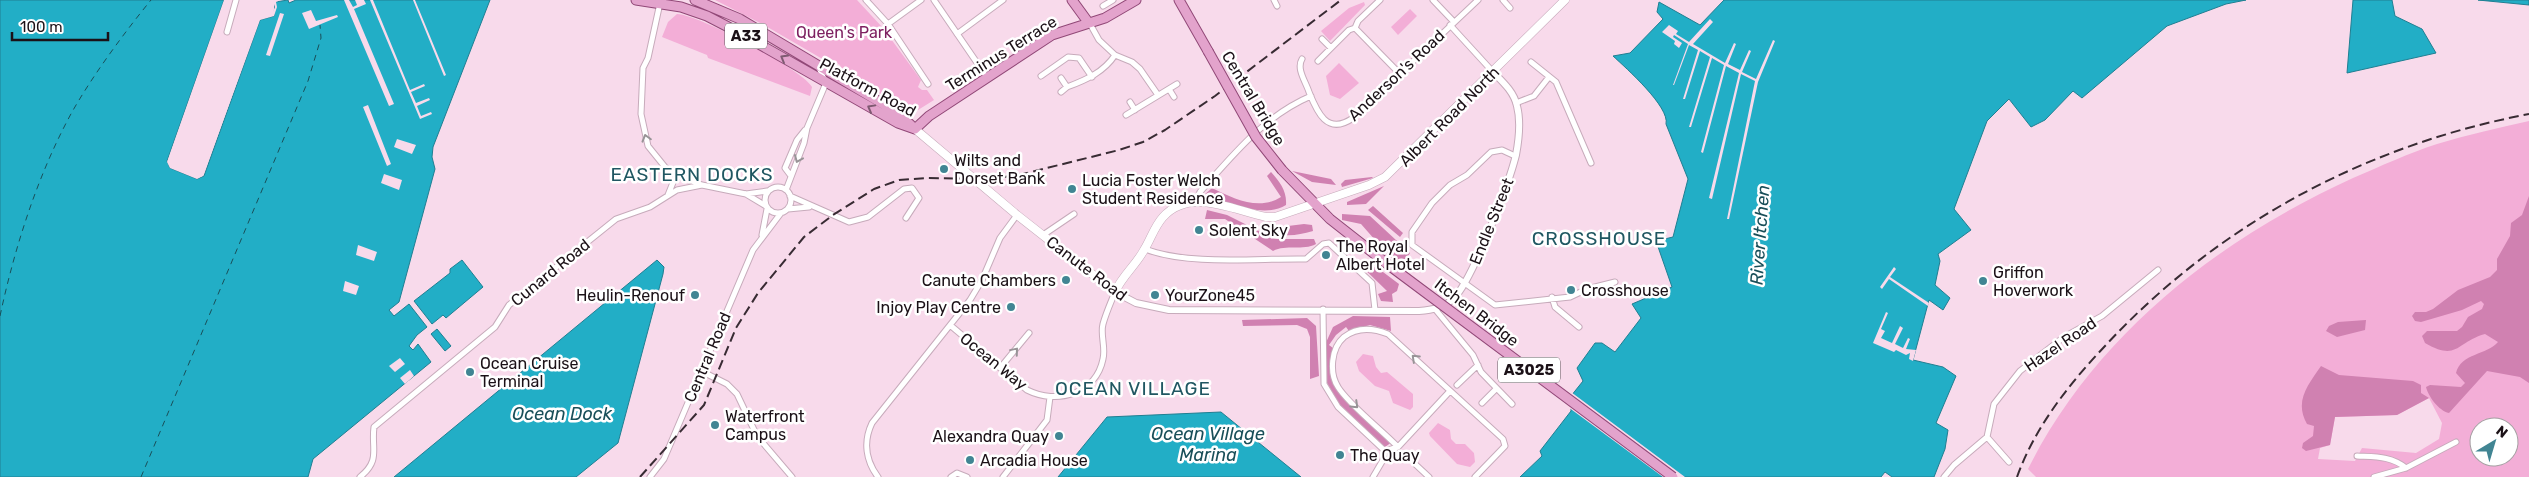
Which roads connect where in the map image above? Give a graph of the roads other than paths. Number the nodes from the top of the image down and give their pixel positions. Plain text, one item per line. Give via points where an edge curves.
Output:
1 (236, 0) edge
2 (636, 0) edge
3 (695, 0) edge
4 (866, 0) edge
5 (921, 0) edge
6 (934, 0) edge
7 (1003, 0) edge
8 (1072, 0) edge
9 (1112, 0) edge
10 (1136, 0) edge
11 (1179, 0) edge
12 (1380, 0) edge
13 (1433, 0) edge
14 (1478, 0) edge
15 (1503, 0) edge
16 (1565, 0) edge
17 (660, 2) edge
18 (1103, 6) dead end
19 (1510, 8) dead end
20 (1088, 22) junction
21 (1452, 23) junction
22 (888, 24) junction
23 (1355, 28) junction
24 (227, 32) dead end
25 (957, 34) junction
26 (1322, 39) dead end
27 (1331, 48) junction
28 (1115, 55) junction
29 (1302, 58) dead end
30 (1318, 61) dead end
31 (1531, 62) dead end
32 (817, 65) junction
33 (1493, 72) junction
34 (984, 73) dead end
35 (1400, 74) junction
36 (1041, 76) dead end
37 (1549, 76) junction
38 (1092, 77) junction
39 (1061, 78) dead end
40 (826, 83) junction
41 (928, 84) dead end
42 (1177, 84) dead end
43 (1067, 87) junction
44 (1169, 89) junction
45 (1061, 92) dead end
46 (1158, 95) junction
47 (1311, 96) junction
48 (1174, 97) dead end
49 (1130, 102) dead end
50 (1516, 103) junction
51 (1135, 110) junction
52 (1126, 115) dead end
53 (807, 128) junction
54 (915, 129) junction
55 (1515, 156) junction
56 (1591, 163) dead end
57 (676, 175) junction
58 (791, 176) junction
59 (702, 185) junction
60 (786, 190) junction
61 (768, 191) junction
62 (746, 194) junction
63 (667, 196) junction
64 (790, 196) junction
65 (1196, 201) junction
66 (1314, 203) junction
67 (809, 206) junction
68 (766, 208) junction
69 (788, 209) junction
70 (781, 213) junction
71 (1074, 214) dead end
72 (1017, 215) junction
73 (906, 218) dead end
74 (1043, 235) junction
75 (762, 236) junction
76 (1145, 249) junction
77 (2158, 270) dead end
78 (1615, 282) dead end
79 (1465, 284) junction
80 (1115, 292) junction
81 (1552, 297) junction
82 (1323, 309) junction
83 (1435, 309) junction
84 (1375, 310) junction
85 (950, 325) junction
86 (1579, 327) dead end
87 (1030, 333) dead end
88 (1478, 365) junction
89 (1000, 368) junction
90 (701, 371) junction
91 (1457, 385) dead end
92 (1496, 389) junction
93 (1450, 392) junction
94 (1050, 397) junction
95 (1482, 403) dead end
96 (1512, 404) dead end
97 (1987, 437) junction
98 (2456, 442) dead end
99 (1398, 447) junction
100 (1385, 451) junction
101 (2357, 456) dead end
102 (2009, 462) dead end
103 (1415, 464) dead end
104 (2406, 468) junction
105 (360, 477) edge
106 (650, 477) edge
107 (792, 477) edge
108 (878, 477) edge
109 (952, 477) edge
110 (968, 477) edge
111 (1003, 477) edge
112 (1373, 477) edge
113 (1429, 477) edge
114 (1475, 477) edge
115 (1673, 477) edge
116 (1944, 477) edge
117 (2374, 477) edge

1 - 24 street
2 - 17 main road, A33
3 - 32 main road, Platform Road / A33 via 740,19
4 - 22 street
5 - 22 street
6 - 25 street
7 - 25 street
8 - 20 main road
9 - 18 street
10 - 20 main road, Terminus Terrace via 1109,17
11 - 66 main road, Central Bridge / A3025, bridge via 1254,133 1282,170
12 - 23 street
13 - 21 street
14 - 21 street, Anderson's Road
15 - 19 street
16 - 33 main road, Albert Road North
40 -> 17 main road, Platform Road / A33 via 706,16
57 -> 17 street via 648,146 641,114 643,68
20 - 28 street
20 - 54 main road, Terminus Terrace via 1052,35 929,116
21 - 33 street
21 - 35 street, Anderson's Road
22 - 41 street
23 - 27 street
23 - 35 street
25 - 34 street
26 - 27 street
27 - 30 street
28 - 38 street
28 - 46 street via 1136,65
29 - 47 street via 1301,71
31 - 37 street
32 - 40 street
32 - 54 main road, Platform Road / A33 via 898,114
33 - 50 street
33 - 66 main road, Albert Road North via 1385,177
35 - 47 street, Anderson's Road via 1342,124 1335,124 1316,112
36 - 38 street via 1068,57 1079,58
37 - 50 street via 1534,96
37 - 56 street via 1556,82
38 - 43 street
39 - 43 street
40 - 53 street
54 -> 40 main road, Platform Road / A33
42 - 44 street
43 - 45 street
44 - 46 street
44 - 48 street
46 - 51 street
47 - 65 street via 1258,129 1200,192
49 - 51 street
50 - 55 street, Endle Street via 1519,122
51 - 52 street
53 -> 58 street
53 - 58 street via 785,168
54 - 72 main road, Canute Road
55 - 79 street, Endle Street
55 - 79 street via 1502,150 1491,152 1467,176 1450,185 1412,232 1412,245
57 - 59 street
57 - 63 street
58 - 60 street
59 - 62 street
59 - 63 street, Cunard Road via 677,190
60 - 61 street via 775,187
60 - 64 street
61 - 62 street
61 - 68 street via 764,199
62 - 68 street
63 - 105 street, Cunard Road via 650,208 616,219 509,305 495,326 378,422 373,434 375,457
64 - 67 street
64 - 69 street
65 - 66 main road, Albert Road North via 1266,217 1283,215
65 - 76 main road via 1172,208 1155,228
66 - 115 main road, Itchen Bridge / A3025, bridge via 1386,262
67 - 69 street
67 - 73 street via 849,222 868,217 908,188 916,191 919,198
68 - 70 street
68 - 75 street, Central Road
69 - 70 street
70 - 75 street, Central Road
71 - 74 street
72 - 74 main road, Canute Road
72 - 85 street via 999,241 978,286
74 - 80 main road, Canute Road
75 - 90 street, Central Road
76 - 80 main road
76 - 84 street via 1189,258 1306,258 1329,243 1372,283
77 - 97 street, Hazel Road via 2102,316 2064,338 2020,371 1994,404
78 - 81 street via 1570,297
79 - 81 street via 1495,305
79 - 83 street via 1452,300
80 - 82 street, Canute Road via 1136,303 1169,310
80 - 94 street, Ocean Way via 1103,326 1104,354 1098,372 1077,392
81 - 86 street via 1555,307
82 - 84 street, Canute Road
82 - 100 street via 1324,384 1338,406
83 - 84 street, Canute Road
83 - 88 street via 1463,341
85 - 89 street, Ocean Way
85 - 108 street, Ocean Way via 872,423 867,451
89 -> 87 street
88 - 91 street
88 - 92 street
89 - 94 street, Ocean Way via 1027,390
90 - 106 street, Central Road via 664,459
90 - 107 street via 733,388 757,436
92 - 95 street
92 - 96 street
93 - 99 street
93 -> 99 street via 1388,334 1363,329 1340,340 1333,360 1334,380 1338,388
93 - 114 street via 1503,439 1504,446
94 - 111 street via 1046,423
97 - 102 street
97 - 116 street
98 - 104 street
99 - 100 street
100 - 112 street
101 - 104 street via 2397,460
103 - 113 street
104 - 117 street
109 - 110 street via 957,473

